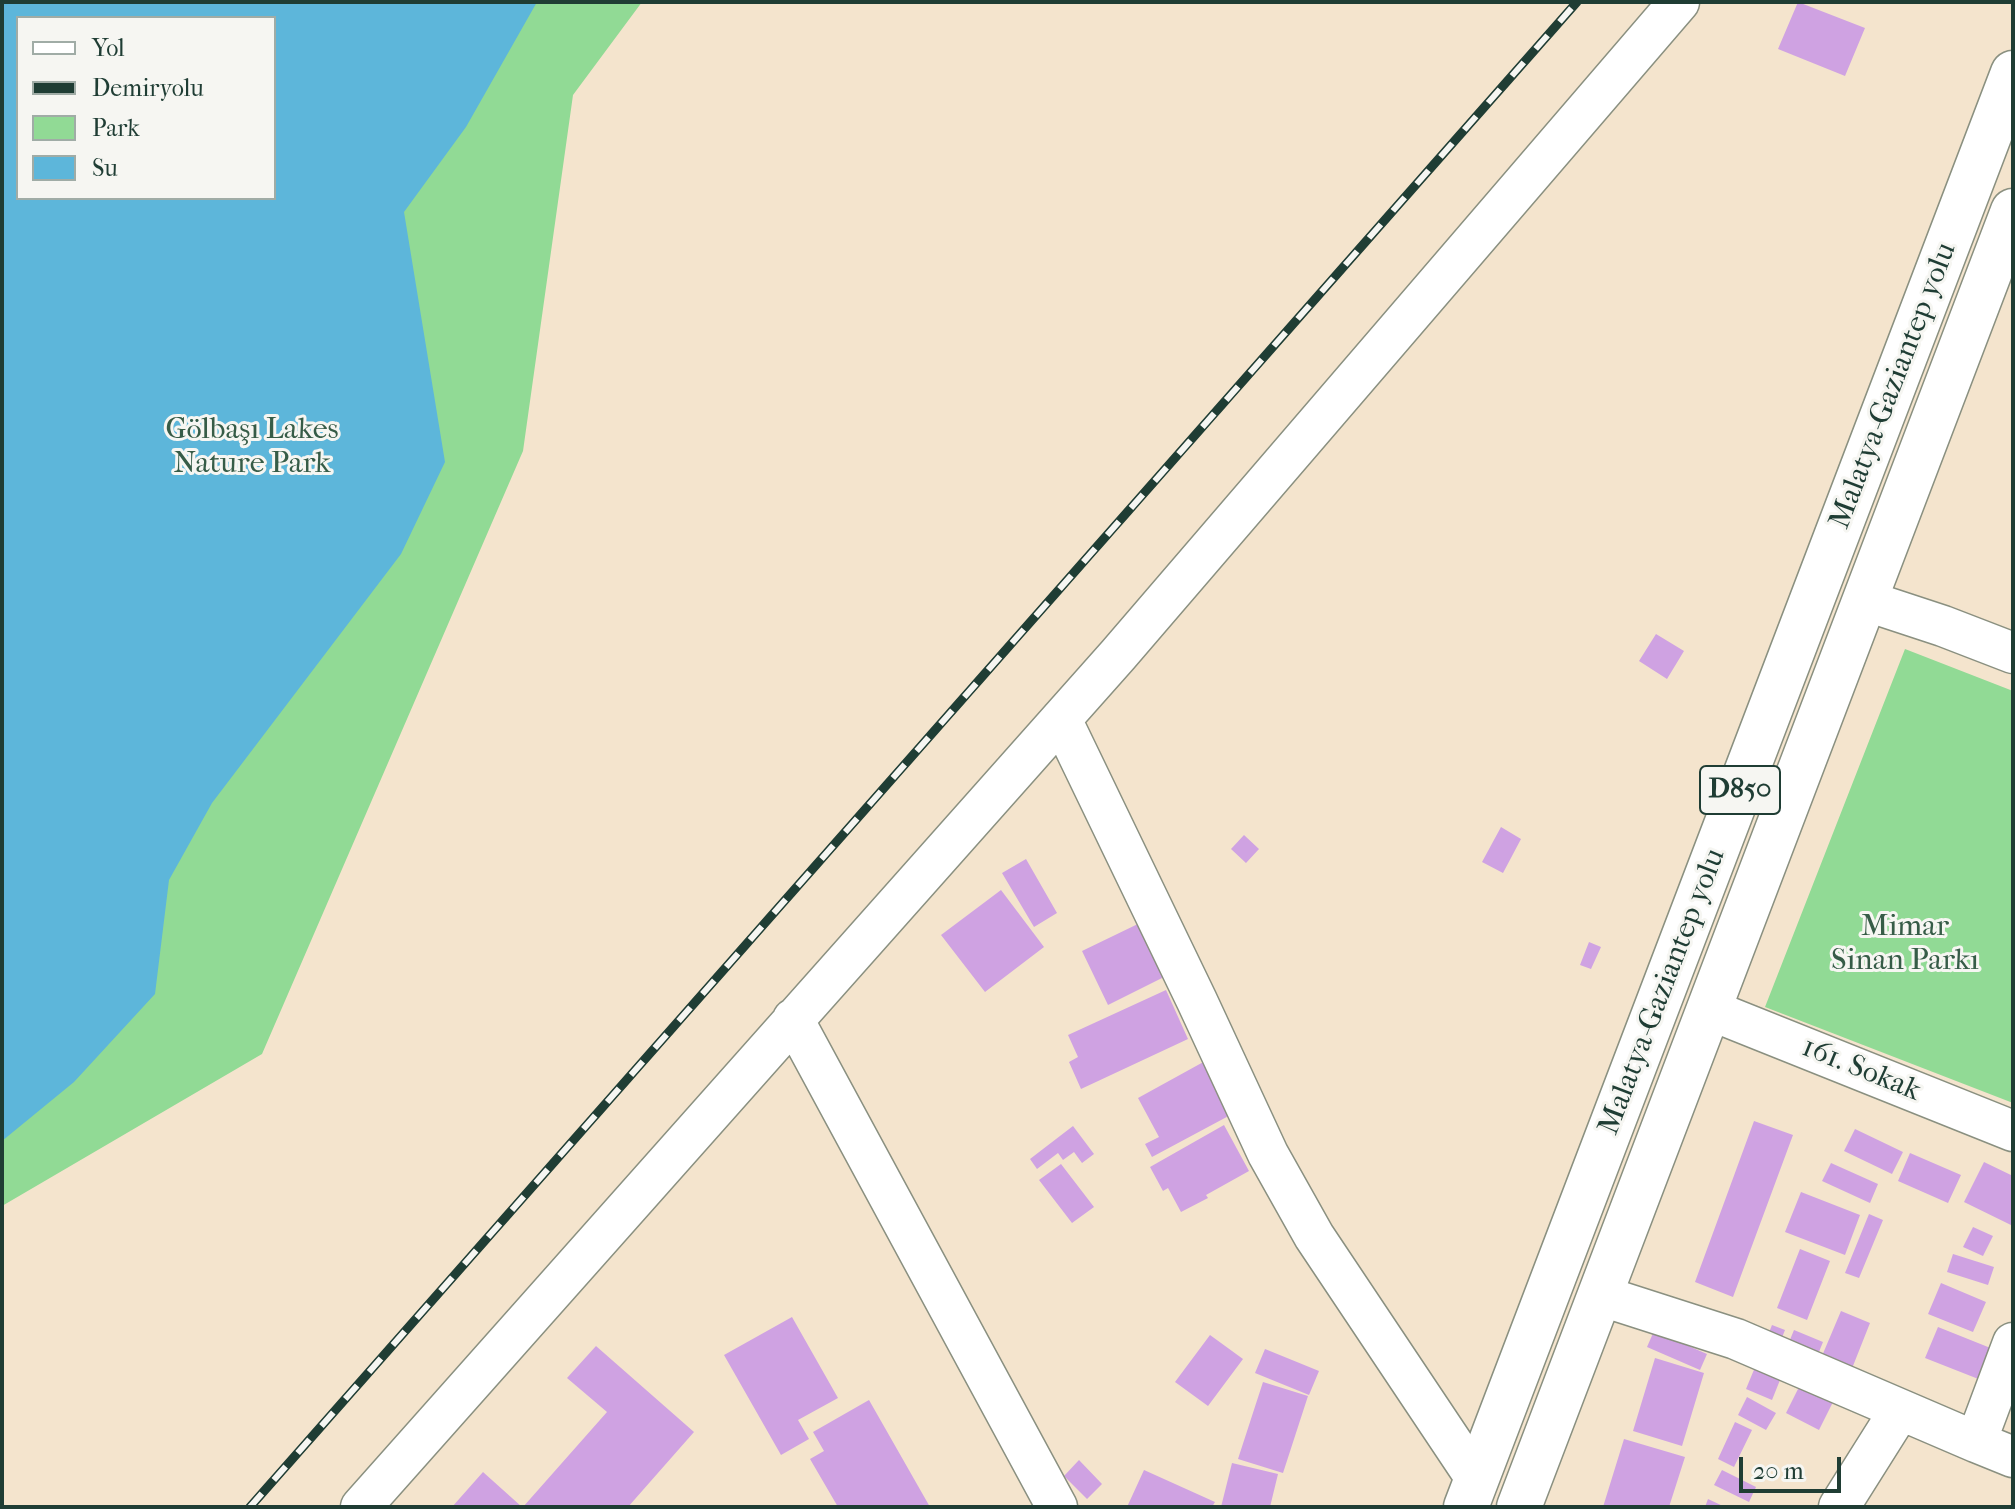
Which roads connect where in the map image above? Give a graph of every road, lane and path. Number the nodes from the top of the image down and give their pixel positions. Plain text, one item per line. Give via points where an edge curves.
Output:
1 (1679, 2) edge
2 (2013, 73) edge
3 (2012, 214) edge
4 (1864, 600) junction
5 (2013, 653) edge
6 (1061, 719) junction
7 (1708, 1009) junction
8 (793, 1019) junction
9 (2013, 1131) edge
10 (1599, 1295) junction
11 (2013, 1343) edge
12 (1900, 1410) junction
13 (1976, 1442) junction
14 (2013, 1457) edge
15 (1472, 1494) edge
16 (361, 1507) edge
17 (1057, 1507) edge
18 (1519, 1507) edge
19 (1839, 1507) edge

1 - 6 street
2 - 15 highway, Malatya-Gaziantep yolu / D850
3 - 4 highway, Malatya-Gaziantep yolu / D850
4 - 5 street
4 - 7 highway, Malatya-Gaziantep yolu / D850
6 - 8 street
6 - 15 street via 1268,1154
7 - 9 street, 161. Sokak
7 - 10 highway, Malatya-Gaziantep yolu / D850
8 - 16 street
8 - 17 street
10 - 12 street via 1736,1339
10 - 18 highway, Malatya-Gaziantep yolu / D850
11 - 13 street
12 - 13 street
12 - 19 street
13 - 14 street

